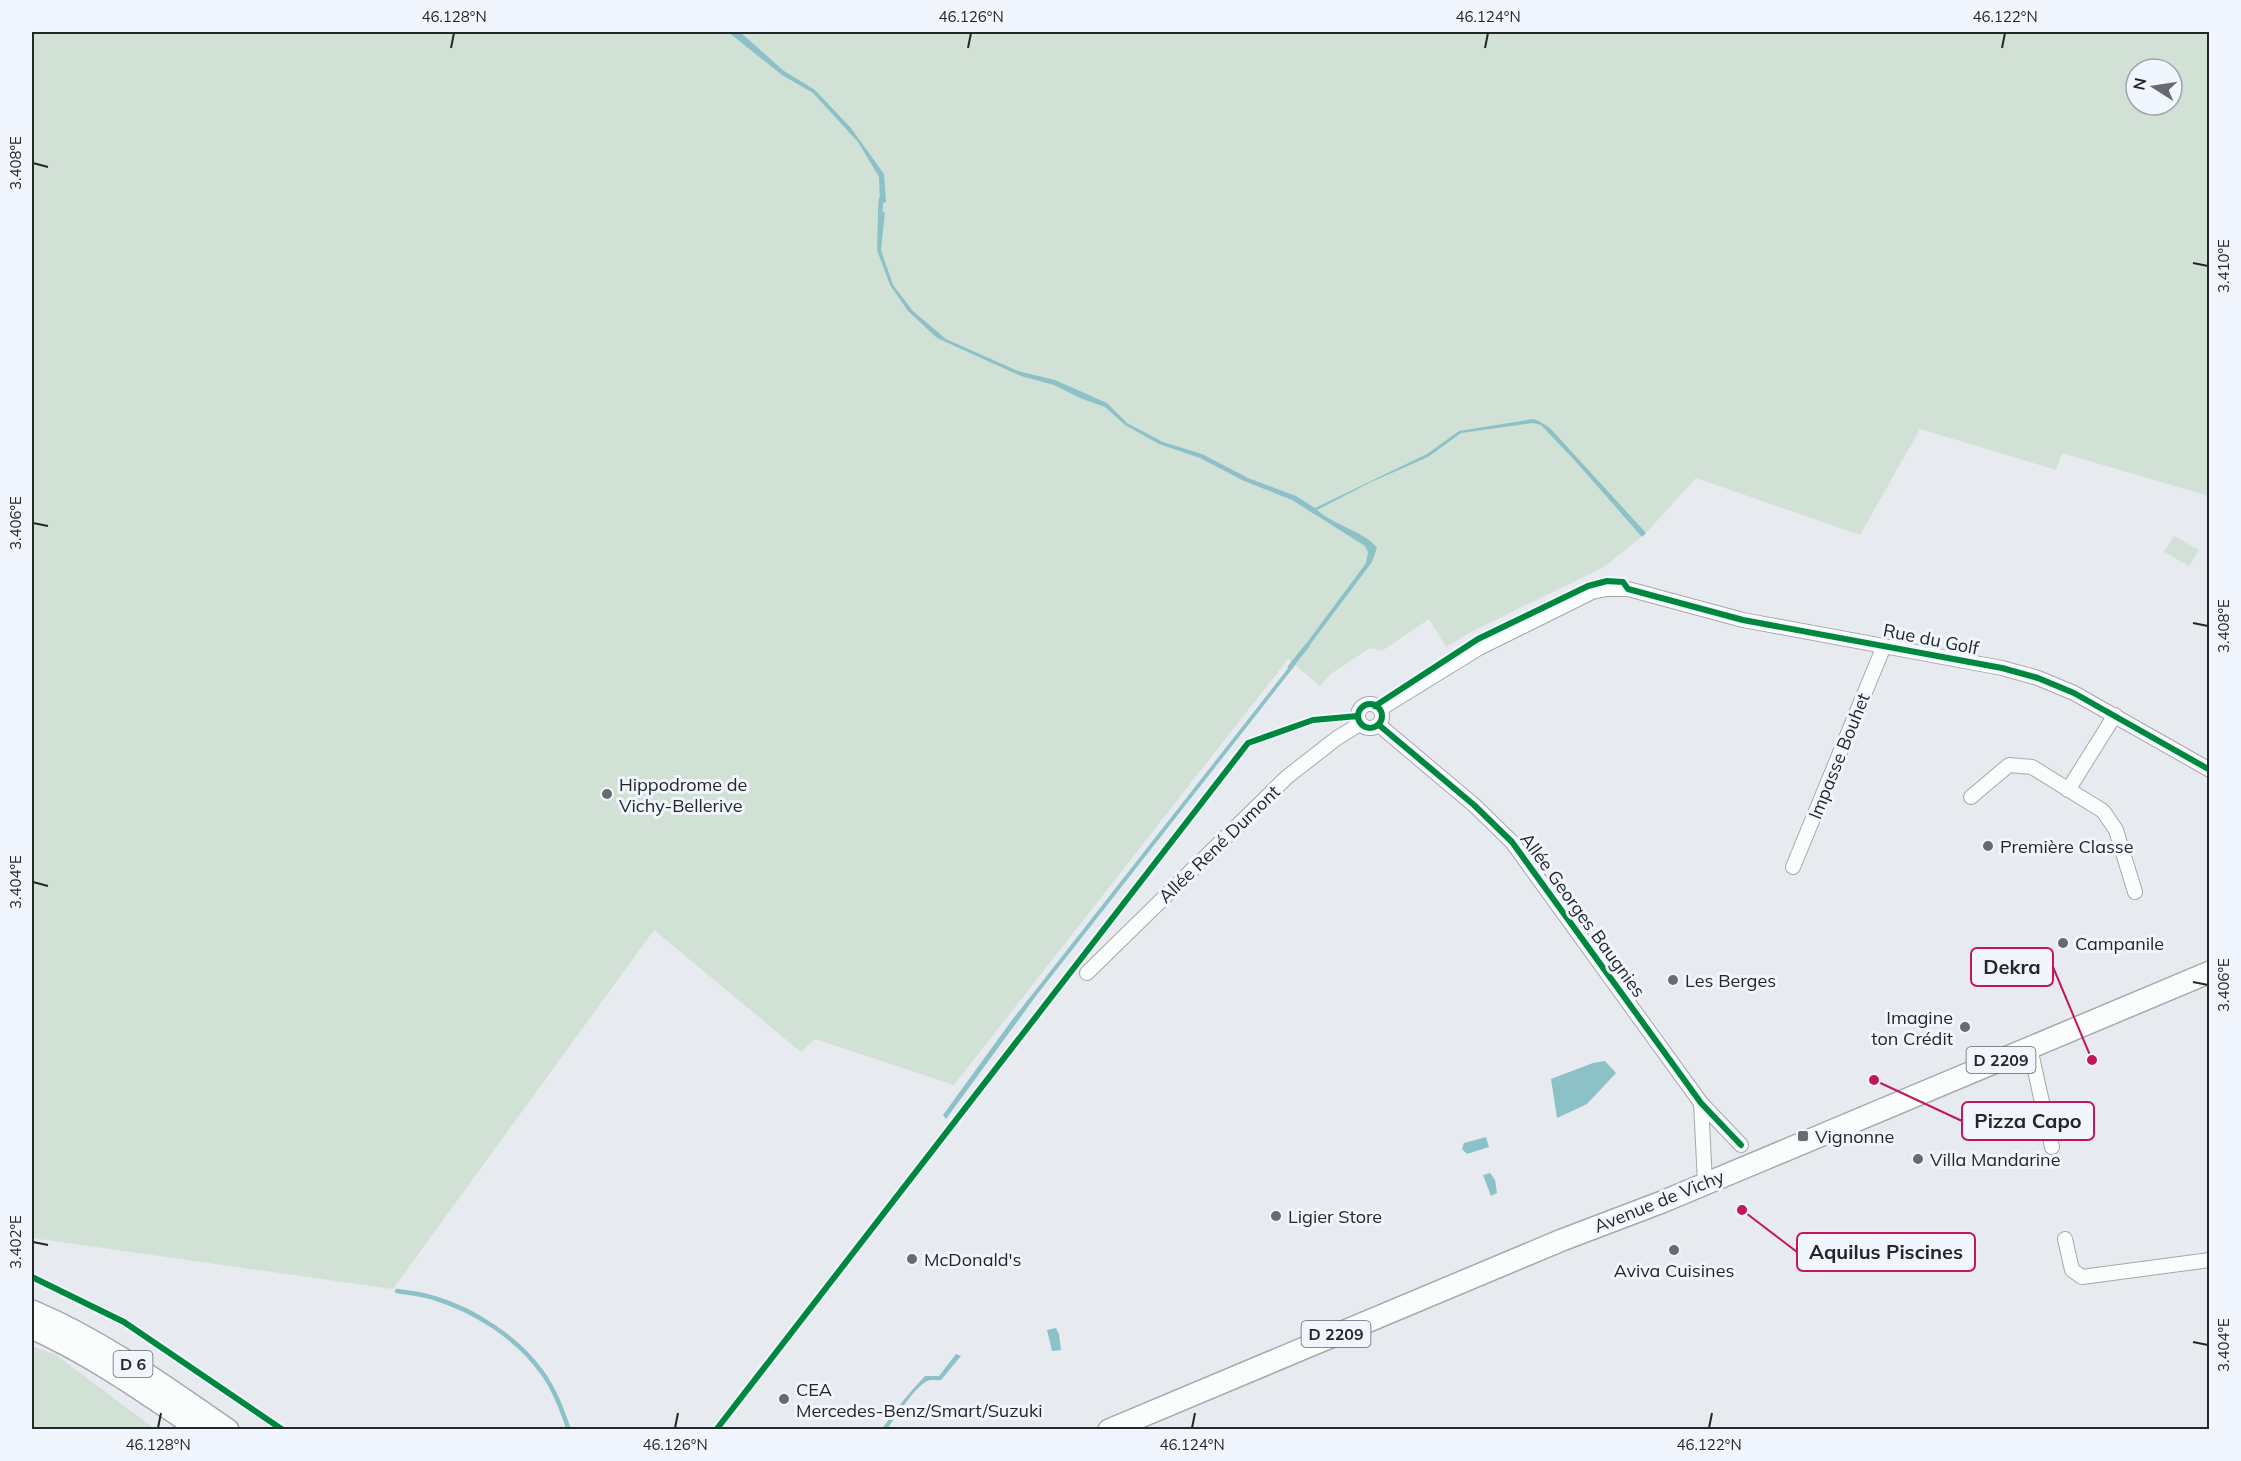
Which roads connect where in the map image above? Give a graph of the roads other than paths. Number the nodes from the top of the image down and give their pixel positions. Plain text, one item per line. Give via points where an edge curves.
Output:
1 (1884, 646) junction
2 (1380, 710) junction
3 (2115, 715) junction
4 (1360, 724) junction
5 (1379, 724) junction
6 (2210, 770) edge
7 (2068, 789) junction
8 (1971, 797) dead end
9 (1793, 867) dead end
10 (2135, 892) dead end
11 (2210, 972) edge
12 (1086, 973) dead end
13 (2030, 1048) junction
14 (1701, 1103) junction
15 (1741, 1145) dead end
16 (2052, 1147) dead end
17 (1705, 1184) junction
18 (2065, 1239) dead end
19 (2210, 1260) edge
20 (32, 1311) edge
21 (32, 1328) edge
22 (200, 1430) edge
23 (228, 1430) edge
24 (1109, 1430) edge

1 - 2 street, Rue du Golf via 1743,620 1628,588 1607,589 1592,592 1479,648
1 - 3 street, Rue du Golf via 2038,678
1 - 9 street, Impasse Bouhet
2 - 4 street via 1371,704 1362,707
2 - 5 street
3 - 6 street, Rue du Golf
3 - 7 street
4 - 5 street via 1369,729
4 - 12 street, Allée René Dumont via 1287,777
5 - 14 street, Allée Georges Baugnies via 1512,842
7 - 8 street via 2032,767 2009,765
7 - 10 street via 2103,811 2116,830
11 - 13 main road, Avenue de Vichy / D 2209
13 - 16 street
13 - 17 main road, Avenue de Vichy / D 2209
14 - 15 street, Allée Georges Baugnies
14 - 17 street
17 - 24 main road, Avenue de Vichy / D 2209
18 - 19 street via 2072,1270 2082,1276
20 - 23 main road, D 6 via 74,1329 134,1365
21 - 22 main road, D 6 via 119,1375

